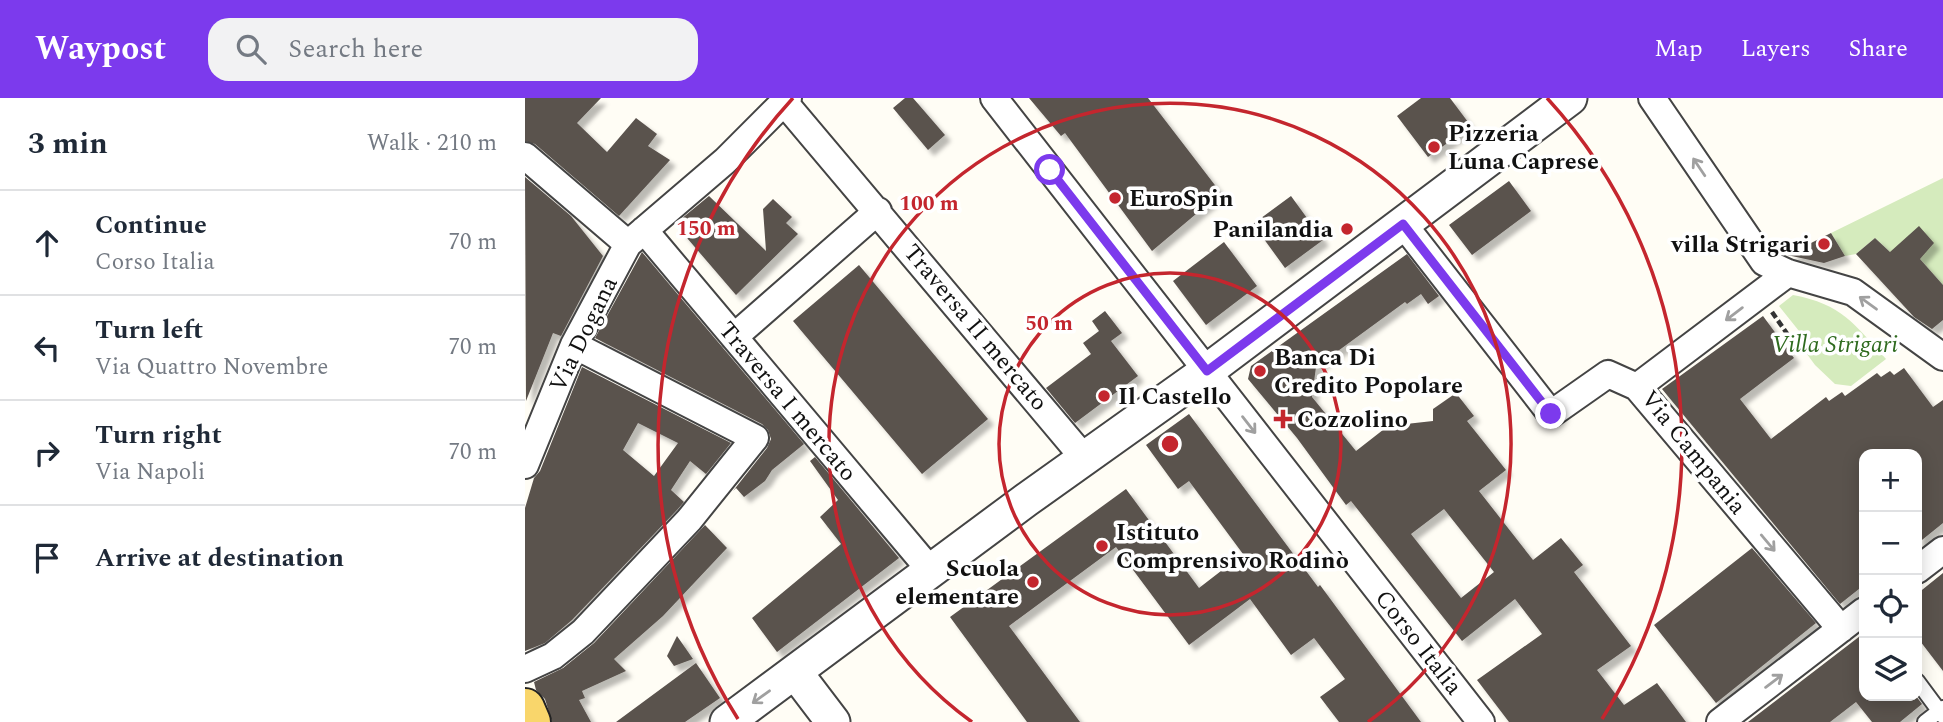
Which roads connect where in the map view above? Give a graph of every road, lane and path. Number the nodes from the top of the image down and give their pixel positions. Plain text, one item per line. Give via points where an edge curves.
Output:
1 (994, 98) edge
2 (1570, 98) edge
3 (1652, 98) edge
4 (786, 100) edge
5 (525, 156) edge
6 (879, 211) junction
7 (1403, 224) junction
8 (636, 237) junction
9 (1788, 273) junction
10 (1759, 295) junction
11 (734, 337) junction
12 (574, 345) junction
13 (1802, 355) dead end
14 (1943, 357) edge
15 (1207, 371) junction
16 (1637, 387) junction
17 (1084, 458) junction
18 (525, 465) edge
19 (1943, 550) edge
20 (1922, 566) edge
21 (931, 571) junction
22 (1859, 615) edge
23 (1841, 629) junction
24 (525, 669) edge
25 (795, 672) junction
26 (1922, 687) edge
27 (525, 708) edge
28 (1942, 712) edge
29 (1725, 720) edge
30 (531, 722) edge
31 (727, 722) edge
32 (833, 722) edge
33 (1481, 722) edge
34 (1925, 722) edge

1 - 15 street, Corso Italia
2 - 7 street
9 -> 3 street via 1764,262
4 - 6 street, Traversa II mercato
4 - 8 street via 725,161
5 - 8 street, Traversa I mercato
6 - 11 street
6 - 17 street, Traversa II mercato
7 - 15 street
7 - 16 street via 1551,414 1608,374
8 - 11 street, Traversa I mercato
8 - 12 street, Via Dogana
9 - 10 street, Via Campania
14 -> 9 street via 1853,292
10 - 13 path
10 -> 16 street, Via Campania
11 - 21 street, Traversa I mercato
12 - 18 street, Via Dogana
12 - 24 street via 755,438 689,520 583,632 553,656
15 - 17 street
15 -> 33 street, Corso Italia
16 -> 23 street, Via Campania
17 - 21 street
19 - 20 street
21 - 25 street
22 - 23 street
29 -> 23 street
25 -> 31 street
25 - 32 street
26 - 28 lane
27 - 30 main road
28 - 34 lane

